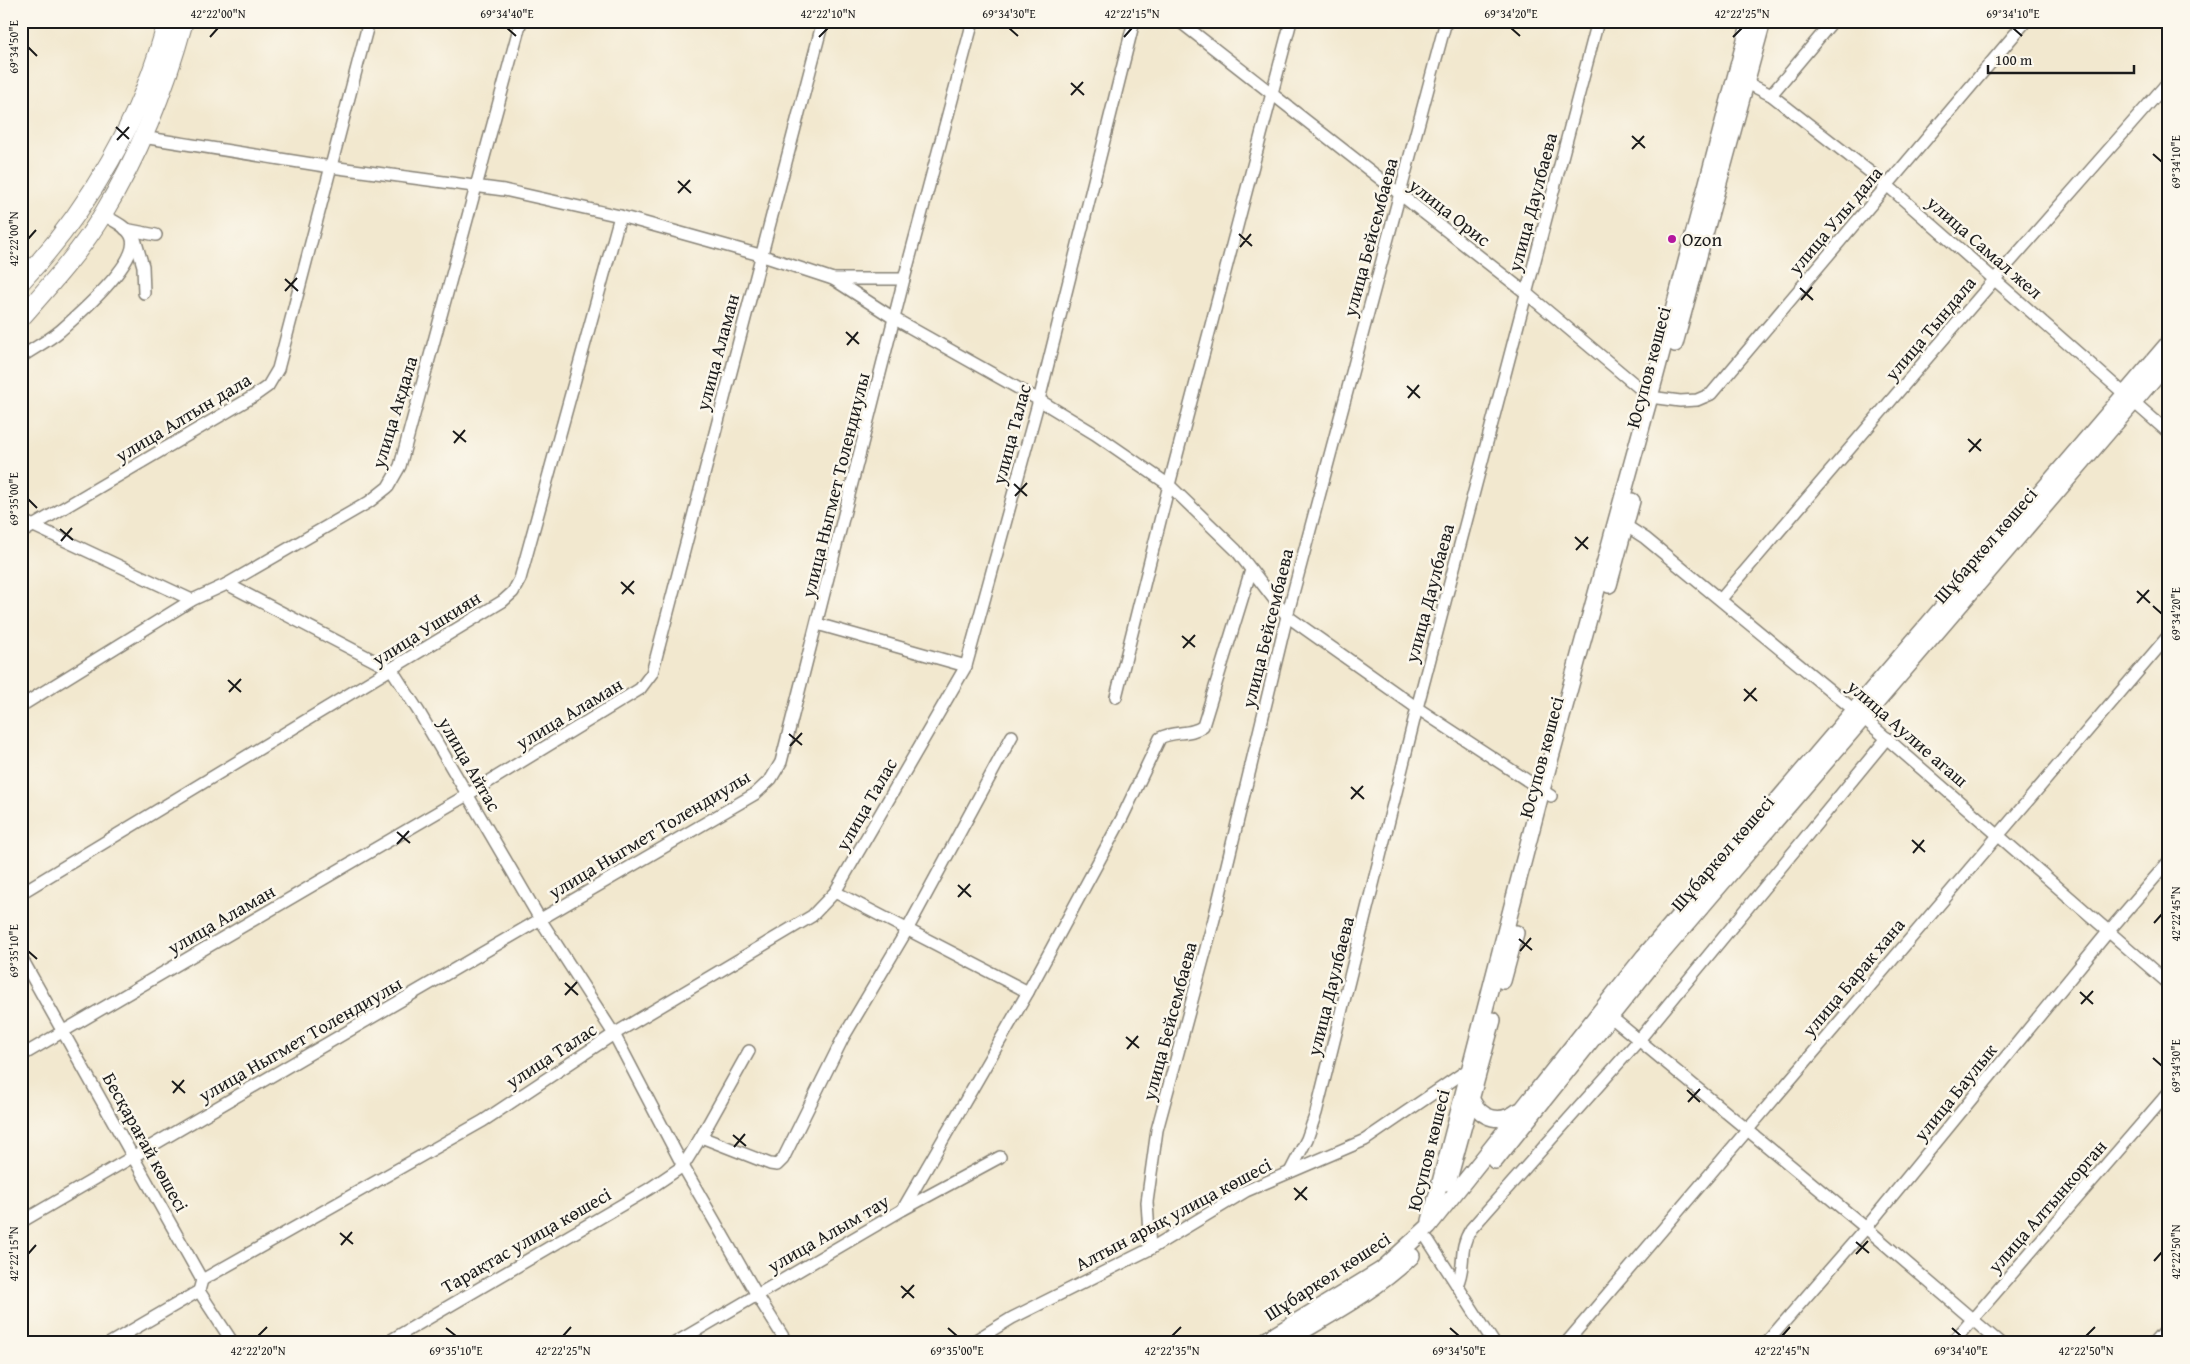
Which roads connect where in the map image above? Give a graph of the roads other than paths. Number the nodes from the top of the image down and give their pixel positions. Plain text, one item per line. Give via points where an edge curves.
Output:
1 (167, 21) edge
2 (184, 21) edge
3 (369, 21) edge
4 (521, 21) edge
5 (823, 21) edge
6 (973, 21) edge
7 (1134, 21) edge
8 (1179, 21) edge
9 (1291, 21) edge
10 (1446, 21) edge
11 (1598, 21) edge
12 (1750, 21) edge
13 (1763, 21) edge
14 (1832, 21) edge
15 (2026, 21) edge
16 (164, 58) junction
17 (1740, 80) junction
18 (2169, 81) edge
19 (1272, 95) junction
20 (1771, 95) junction
21 (142, 137) junction
22 (331, 167) junction
23 (478, 185) junction
24 (1888, 186) junction
25 (1399, 195) junction
26 (103, 215) junction
27 (620, 216) junction
28 (129, 233) junction
29 (156, 235) dead end
30 (760, 255) junction
31 (1995, 278) junction
32 (833, 279) junction
33 (904, 279) junction
34 (21, 282) edge
35 (144, 293) dead end
36 (1526, 293) junction
37 (21, 318) edge
38 (895, 319) junction
39 (2169, 342) edge
40 (21, 357) edge
41 (2169, 361) edge
42 (1655, 398) junction
43 (2129, 398) junction
44 (1039, 400) junction
45 (2167, 427) edge
46 (1169, 485) junction
47 (21, 520) edge
48 (1620, 524) junction
49 (34, 526) junction
50 (21, 533) edge
51 (1251, 570) junction
52 (227, 584) junction
53 (1721, 598) junction
54 (192, 600) junction
55 (1287, 616) junction
56 (817, 624) junction
57 (2169, 635) edge
58 (966, 666) junction
59 (392, 670) junction
60 (1116, 697) dead end
61 (21, 706) edge
62 (1417, 708) junction
63 (1859, 714) junction
64 (1012, 736) dead end
65 (1887, 738) junction
66 (1547, 793) junction
67 (467, 795) junction
68 (1998, 834) junction
69 (2169, 861) edge
70 (835, 892) junction
71 (21, 893) edge
72 (540, 919) junction
73 (907, 930) junction
74 (2108, 932) junction
75 (21, 958) edge
76 (2169, 984) edge
77 (1028, 992) junction
78 (1606, 1013) junction
79 (64, 1031) junction
80 (614, 1034) junction
81 (1639, 1040) junction
82 (749, 1051) dead end
83 (21, 1056) edge
84 (1469, 1069) junction
85 (2169, 1092) edge
86 (1472, 1100) junction
87 (1527, 1104) junction
88 (1748, 1129) junction
89 (701, 1137) junction
90 (134, 1156) junction
91 (1000, 1157) dead end
92 (683, 1166) junction
93 (1290, 1172) junction
94 (902, 1210) junction
95 (21, 1222) edge
96 (1866, 1228) junction
97 (1428, 1233) junction
98 (1150, 1249) junction
99 (200, 1285) junction
100 (1457, 1285) junction
101 (757, 1295) junction
102 (1972, 1319) junction
103 (2169, 1326) edge
104 (110, 1343) edge
105 (233, 1343) edge
106 (386, 1343) edge
107 (675, 1343) edge
108 (787, 1343) edge
109 (971, 1343) edge
110 (1261, 1343) edge
111 (1283, 1343) edge
112 (1494, 1343) edge
113 (1566, 1343) edge
114 (1766, 1343) edge
115 (1952, 1343) edge
116 (2000, 1343) edge
117 (2154, 1343) edge

1 - 16 main road
2 - 16 main road
3 - 22 street, улица Алтын дала
4 - 23 street, улица Акдала
5 - 30 street, улица Аламан
6 - 33 street, улица Ныгмет Толендиулы
7 - 44 street, улица Талас
8 - 19 street, улица Орис
9 - 19 street
10 - 25 street, улица Бейсембаева
11 - 36 street, улица Даулбаева
12 - 17 street, Юсупов көшесі
13 - 17 street, Юсупов көшесі
14 - 20 street
15 - 24 street, улица Улы дала
16 - 21 main road
16 - 34 main road via 82,204 50,250
17 - 20 street, улица Самал жел
17 - 42 street, Юсупов көшесі
18 - 31 street, улица Тындала
19 - 25 street, улица Орис
19 - 46 street
20 - 24 street, улица Самал жел
21 - 22 street
21 - 26 main road
22 - 23 street
22 - 49 street, улица Алтын дала via 278,369 268,386
23 - 27 street
23 - 52 street, улица Акдала via 400,466 388,487 369,502
24 - 31 street, улица Самал жел
24 - 42 street, улица Улы дала via 1711,394 1697,400
25 - 36 street, улица Орис
25 - 55 street, улица Бейсембаева
26 - 28 street
26 - 37 main road
27 - 30 street
27 - 59 street, улица Ушкиян via 520,579 503,601
28 - 29 street
28 - 35 street via 135,238 143,266
28 - 40 street via 132,248 95,299 59,331
30 - 32 street
30 - 67 street, улица Аламан via 652,673 629,697
31 - 43 street, улица Самал жел
31 - 53 street, улица Тындала
32 - 33 street
32 - 38 street
33 - 38 street, улица Ныгмет Толендиулы
36 - 42 street, улица Орис
36 - 62 street, улица Даулбаева
38 - 44 street
38 - 56 street, улица Ныгмет Толендиулы
39 - 43 street, Шұбаркөл көшесі
41 - 43 street, Шұбаркөл көшесі
42 - 48 street, Юсупов көшесі
43 - 45 street, улица Самал жел
43 - 63 street, Шұбаркөл көшесі
44 - 46 street
44 - 58 street, улица Талас
46 - 51 street via 1236,550
46 - 60 street
47 - 49 street
48 - 53 street, улица Аулие агаш via 1645,538
48 - 66 street, Юсупов көшесі
49 - 50 street, улица Алтын дала
49 - 54 street
51 - 55 street
51 - 77 street via 1203,726 1195,732 1166,734 1160,738 1122,818
52 - 54 street, улица Акдала
52 - 59 street
53 - 63 street, улица Аулие агаш
54 - 61 street, улица Акдала
55 - 62 street
55 - 98 street, улица Бейсембаева via 1214,919 1158,1130 1147,1202
56 - 58 street
56 - 72 street, улица Ныгмет Толендиулы via 781,762 771,779 754,794
57 - 68 street, улица Барак хана
58 - 70 street, улица Талас
59 - 67 street, улица Айтас
59 - 71 street, улица Ушкиян
62 - 66 street
62 - 93 street, улица Даулбаева via 1316,1113
63 - 65 street, улица Аулие агаш
63 - 78 street, Шұбаркөл көшесі via 1652,965
64 - 73 street
65 - 68 street, улица Аулие агаш
65 - 81 street
66 - 84 street, Юсупов көшесі
66 - 86 street, Юсупов көшесі
67 - 72 street, улица Айтас
67 - 79 street, улица Аламан
68 - 74 street, улица Аулие агаш
68 - 88 street, улица Барак хана
69 - 74 street, улица Баулык
70 - 73 street
70 - 80 street, улица Талас via 812,916
72 - 80 street, улица Айтас
72 - 90 street, улица Ныгмет Толендиулы
73 - 77 street
73 - 89 street via 843,1038 783,1159 777,1165 770,1164
74 - 76 street, улица Аулие агаш
74 - 96 street, улица Баулык
75 - 79 street, Бесқарағай көшесі
77 - 94 street
78 - 81 street
78 - 87 street, Шұбаркөл көшесі
78 - 97 street, Шұбаркөл көшесі via 1476,1184
79 - 83 street, улица Аламан
79 - 90 street, Бесқарағай көшесі
80 - 92 street, улица Айтас
80 - 99 street, улица Талас via 483,1121
81 - 88 street
81 - 100 street via 1470,1229 1463,1241 1462,1271
82 - 89 street
84 - 93 street, Алтын арық улица көшесі via 1365,1140
84 - 97 street, Юсупов көшесі
85 - 102 street, улица Алтынкорган
86 - 87 street via 1480,1112 1502,1120
86 - 97 street, Юсупов көшесі via 1453,1174
87 - 97 street, Шұбаркөл көшесі
88 - 96 street
88 - 113 street, улица Барак хана
89 - 92 street
90 - 95 street, улица Ныгмет Толендиулы
90 - 99 street, Бесқарағай көшесі
91 - 94 street, улица Алым тау
92 - 101 street, улица Айтас
92 - 106 street, Тарақтас улица көшесі
93 - 98 street, Алтын арық улица көшесі via 1246,1191
94 - 101 street, улица Алым тау
96 - 102 street
96 - 114 street, улица Баулык
97 - 100 street
97 - 110 street, Шұбаркөл көшесі via 1381,1270
97 - 111 street, Шұбаркөл көшесі via 1395,1272
98 - 109 street, Алтын арық улица көшесі via 1012,1318
99 - 104 street, улица Талас
99 - 105 street, Бесқарағай көшесі
100 - 112 street
101 - 107 street, улица Алым тау
101 - 108 street, улица Айтас
102 - 115 street, улица Алтынкорган
102 - 116 street
103 - 117 street

